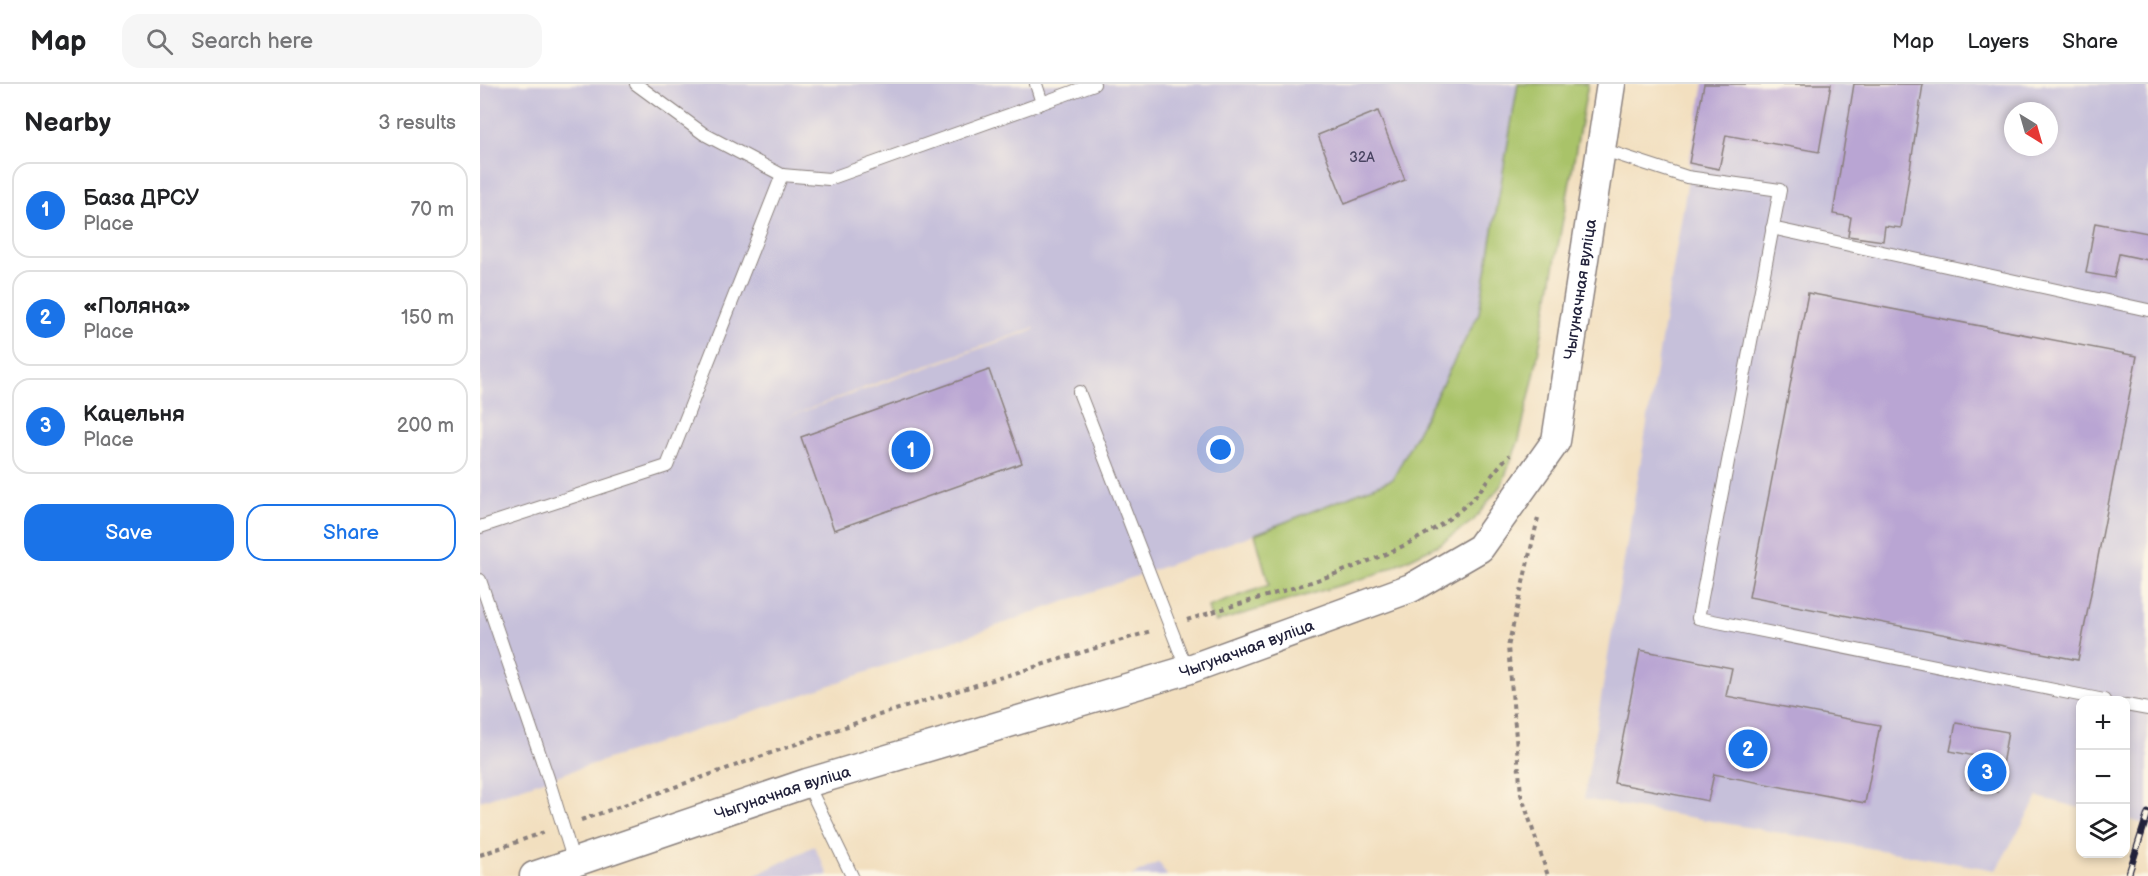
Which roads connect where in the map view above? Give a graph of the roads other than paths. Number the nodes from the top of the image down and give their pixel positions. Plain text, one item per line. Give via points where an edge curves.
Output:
1 (636, 84) edge
2 (1036, 84) edge
3 (1094, 84) edge
4 (1611, 84) edge
5 (1042, 103) junction
6 (1601, 149) junction
7 (782, 175) junction
8 (1772, 228) junction
9 (2148, 310) edge
10 (1079, 392) dead end
11 (480, 527) edge
12 (480, 580) edge
13 (1187, 670) junction
14 (2084, 696) edge
15 (2130, 706) edge
16 (2148, 709) edge
17 (807, 783) junction
18 (574, 862) junction
19 (534, 876) edge
20 (852, 876) edge

1 - 7 lane via 704,134
2 - 5 lane
3 - 5 lane
4 - 6 street, Чыгуначная вуліца
5 - 7 lane via 829,179
6 - 8 lane via 1687,177 1780,190
6 - 13 street, Чыгуначная вуліца via 1556,441 1480,548 1411,588
7 - 11 lane via 667,466
8 - 9 lane
8 - 14 lane via 1698,618
10 - 13 lane
12 - 18 lane
13 - 17 street, Чыгуначная вуліца
15 - 16 lane
17 - 18 street, Чыгуначная вуліца
17 - 20 lane
18 - 19 street, Чыгуначная вуліца

